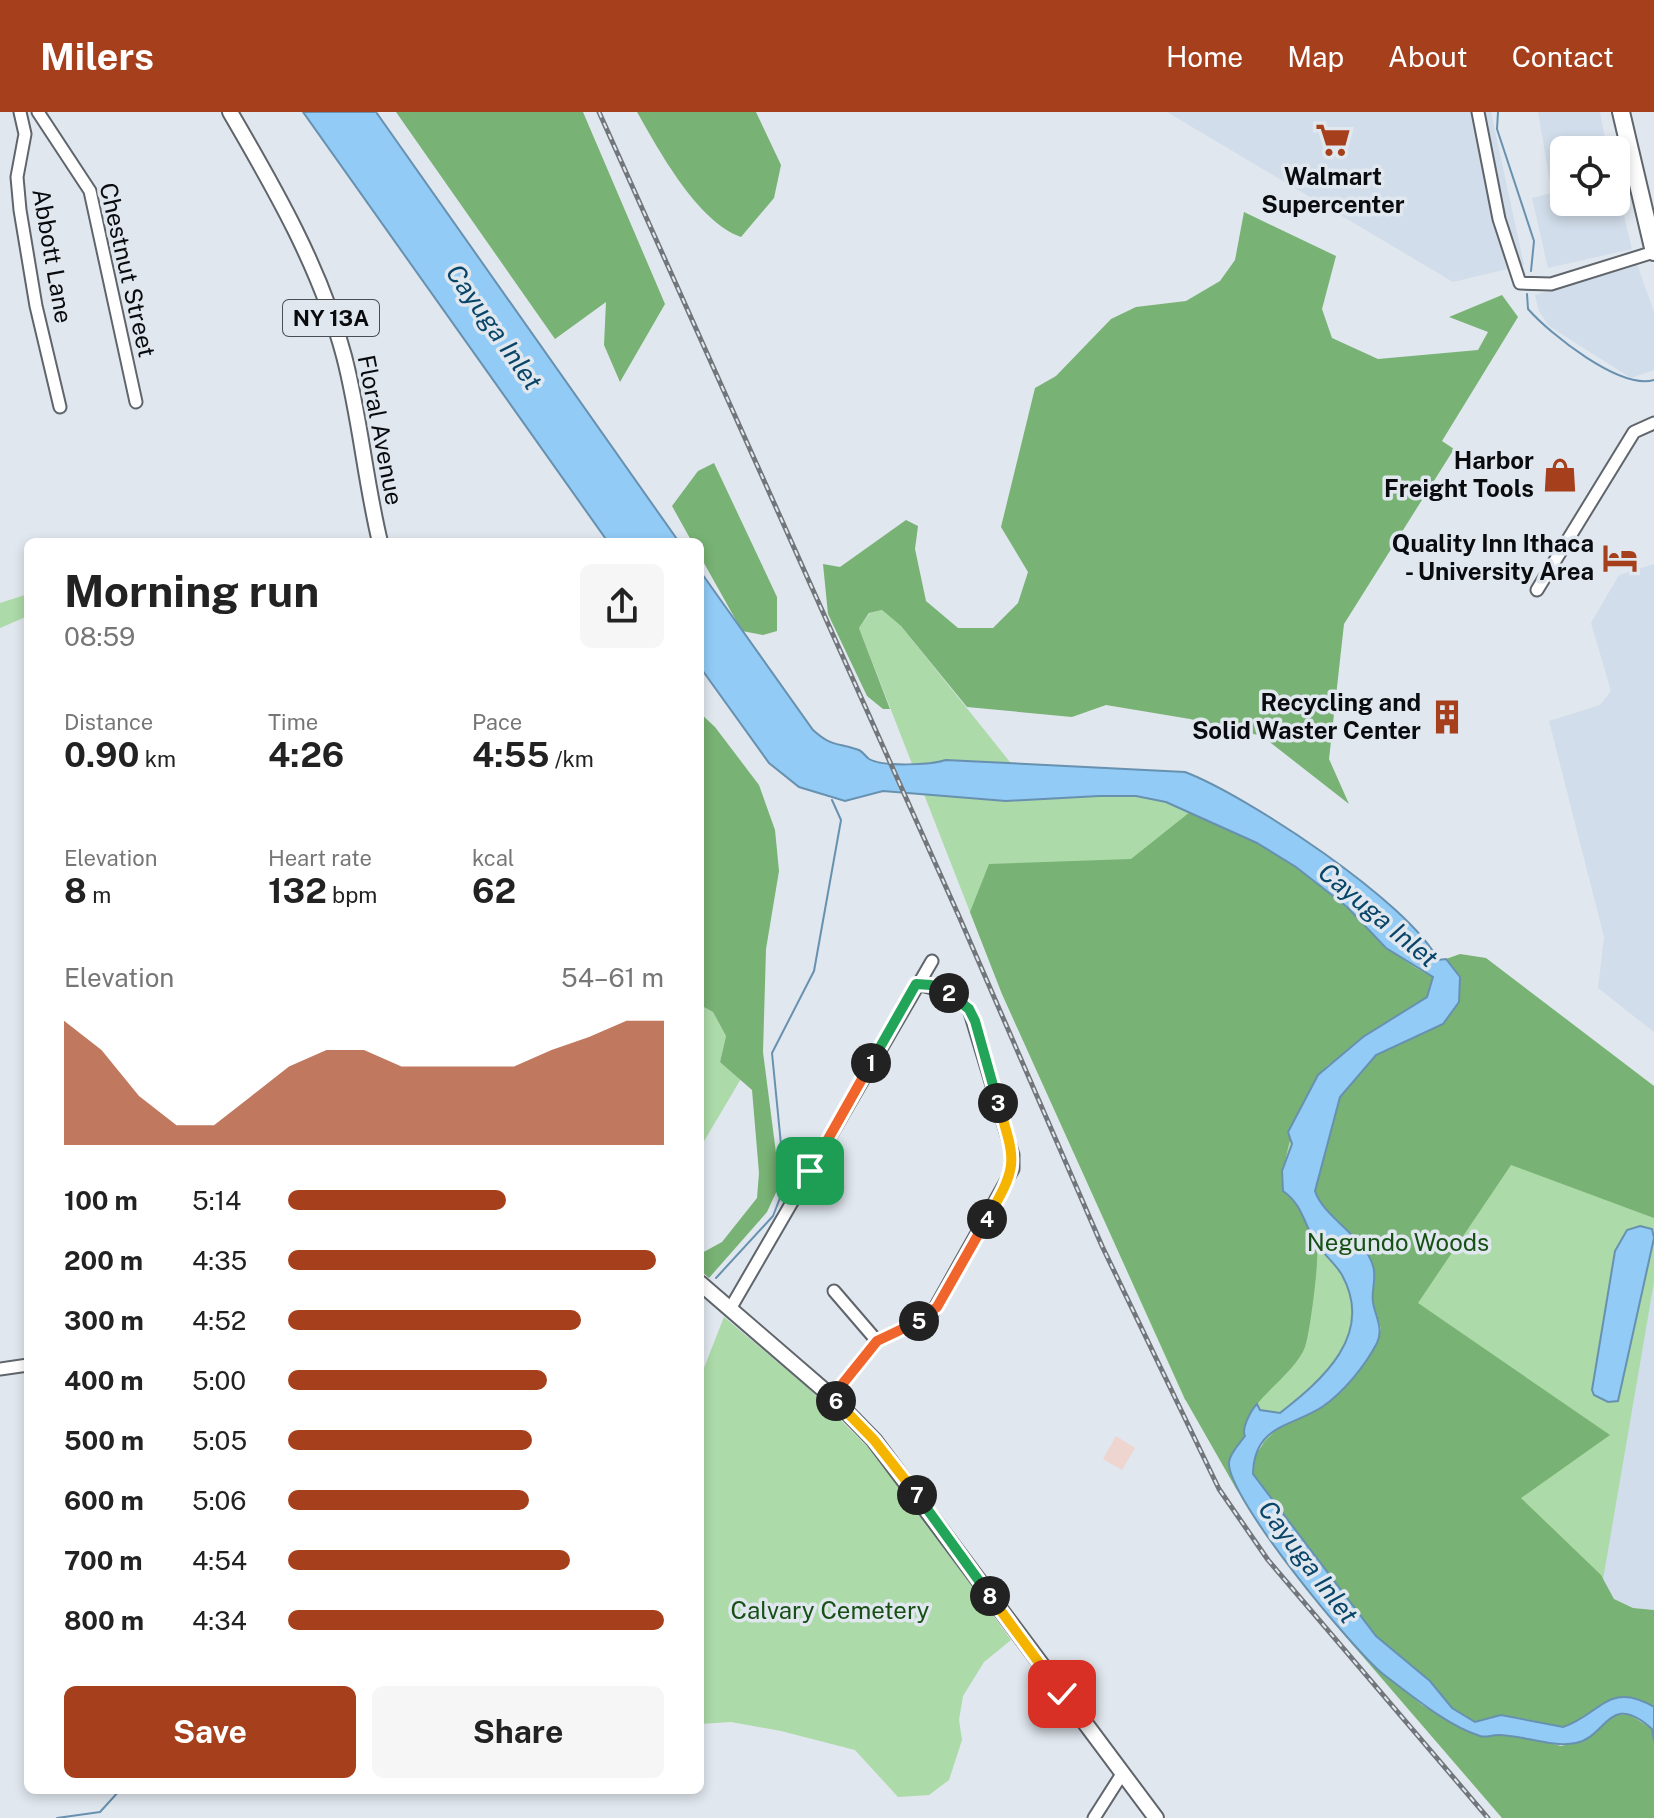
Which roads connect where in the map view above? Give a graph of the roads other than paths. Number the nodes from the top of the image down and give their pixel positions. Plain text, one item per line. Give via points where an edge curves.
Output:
1 (20, 112) edge
2 (38, 112) edge
3 (230, 112) edge
4 (1478, 112) edge
5 (1621, 112) edge
6 (1654, 252) edge
7 (136, 402) dead end
8 (60, 407) dead end
9 (1654, 423) edge
10 (379, 538) edge
11 (1537, 590) dead end
12 (932, 961) dead end
13 (916, 984) junction
14 (704, 1286) edge
15 (834, 1291) dead end
16 (730, 1309) junction
17 (877, 1341) junction
18 (24, 1366) edge
19 (0, 1369) edge
20 (832, 1397) junction
21 (1122, 1774) junction
22 (1094, 1818) edge
23 (1156, 1818) edge

1 - 8 street, Abbott Lane via 25,134 17,177 20,210
2 - 7 street, Chestnut Street via 90,191
3 - 10 main road, Floral Avenue / NY 13A via 290,221 336,332
4 - 6 street via 1499,219 1520,283 1551,284
5 - 6 highway
9 - 11 street via 1634,432
12 - 13 street
13 - 16 street
13 - 17 street via 945,991 969,1009 1013,1169 931,1315
14 - 16 main road
15 - 17 street
16 - 20 main road
17 - 20 street
18 - 19 street
20 - 21 main road via 913,1489
21 - 22 street
21 - 23 main road

